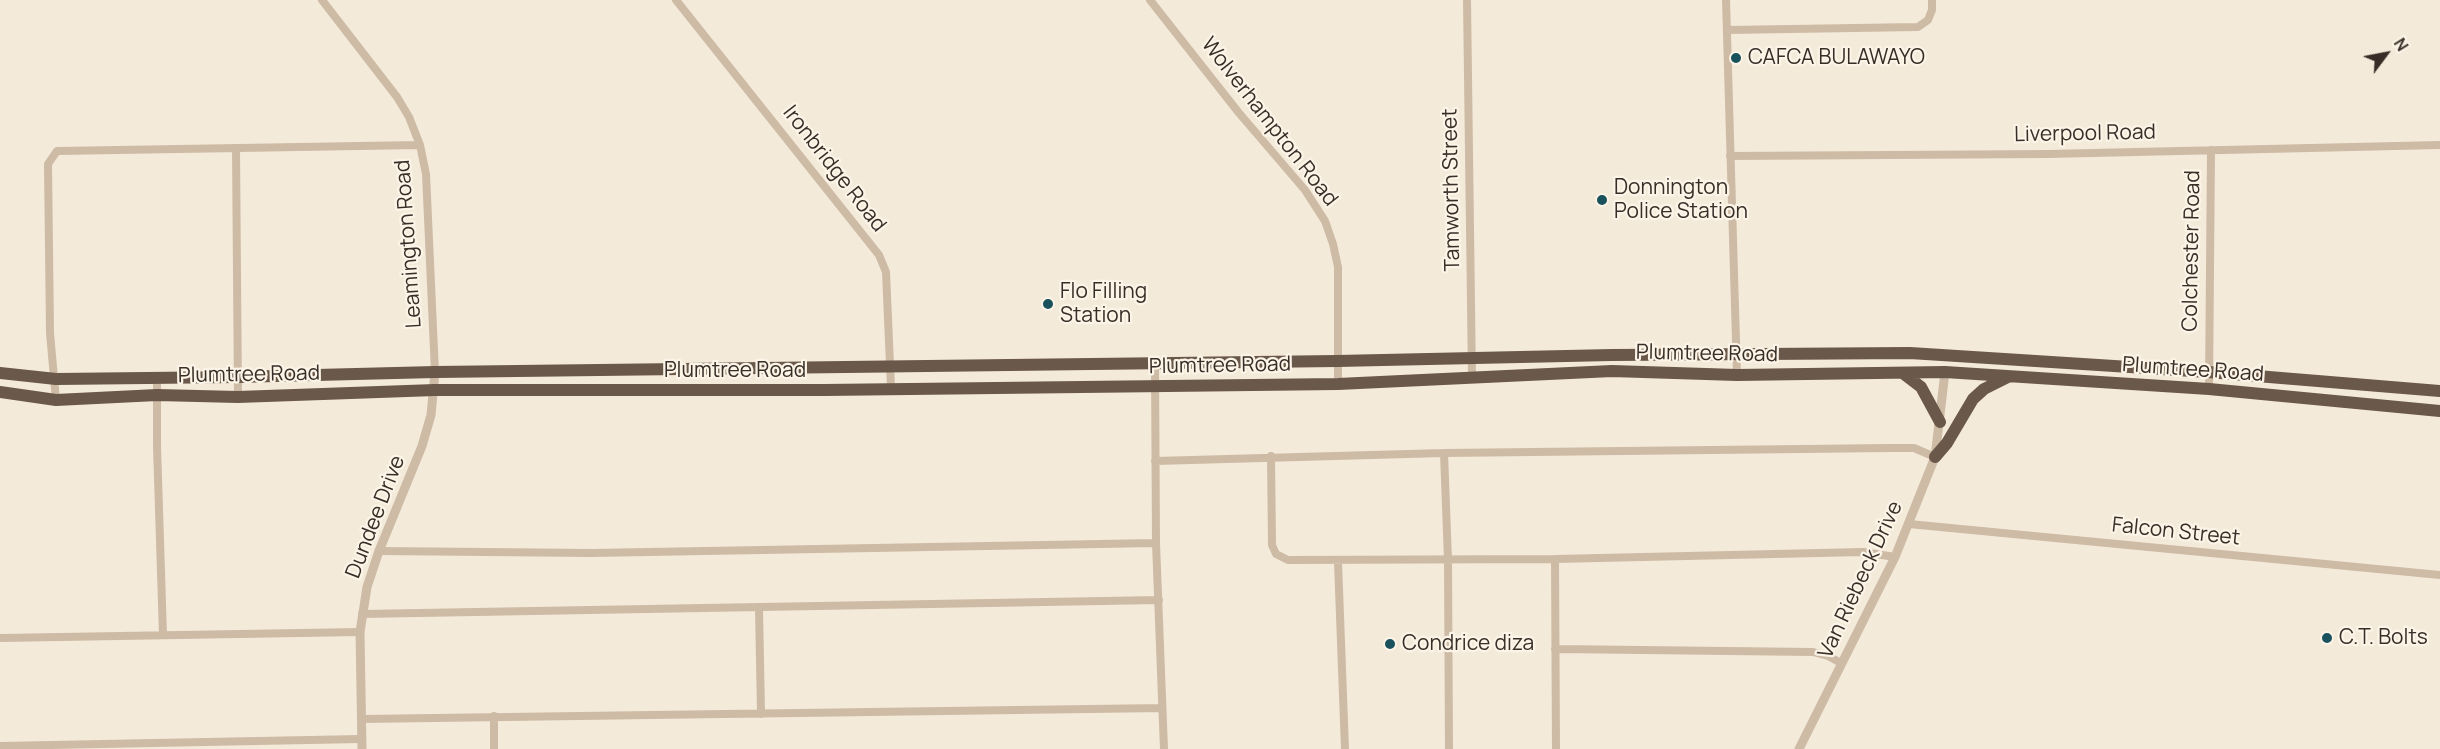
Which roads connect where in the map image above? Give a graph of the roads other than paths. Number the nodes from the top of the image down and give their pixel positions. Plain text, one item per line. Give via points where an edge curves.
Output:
1 (322, 0) edge
2 (676, 0) edge
3 (1150, 0) edge
4 (1467, 0) edge
5 (1726, 0) edge
6 (1932, 0) edge
7 (1726, 30) junction
8 (420, 145) junction
9 (2440, 145) edge
10 (236, 149) junction
11 (2211, 150) junction
12 (1730, 156) junction
13 (1911, 353) junction
14 (1737, 355) junction
15 (1974, 356) junction
16 (1473, 357) junction
17 (1337, 361) junction
18 (1155, 364) junction
19 (891, 366) junction
20 (435, 372) junction
21 (1945, 372) junction
22 (2208, 372) junction
23 (0, 373) edge
24 (1904, 374) junction
25 (1737, 375) junction
26 (2009, 376) junction
27 (157, 377) junction
28 (237, 377) junction
29 (56, 379) junction
30 (1472, 379) junction
31 (1338, 384) junction
32 (1155, 387) junction
33 (891, 388) junction
34 (2209, 389) junction
35 (435, 390) junction
36 (2440, 391) edge
37 (0, 392) edge
38 (157, 395) junction
39 (238, 397) junction
40 (56, 400) junction
41 (2440, 411) edge
42 (1940, 423) junction
43 (1444, 453) junction
44 (1271, 456) junction
45 (1935, 457) junction
46 (1155, 461) junction
47 (1909, 524) junction
48 (1156, 543) junction
49 (379, 550) junction
50 (1894, 557) junction
51 (1555, 559) junction
52 (1448, 560) junction
53 (1338, 562) junction
54 (2440, 576) edge
55 (1158, 600) junction
56 (759, 608) junction
57 (362, 614) junction
58 (360, 632) junction
59 (163, 635) junction
60 (0, 638) edge
61 (1555, 649) junction
62 (1841, 663) junction
63 (1162, 708) junction
64 (761, 714) junction
65 (494, 716) junction
66 (361, 719) junction
67 (362, 744) edge
68 (0, 746) edge
69 (494, 749) edge
70 (1164, 749) edge
71 (1345, 749) edge
72 (1449, 749) edge
73 (1556, 749) edge
74 (1799, 749) edge

1 - 8 street, Leamington Road via 397,97
2 - 19 street, Ironbridge Road via 879,255 886,272
3 - 17 street, Wolverhampton Road via 1305,190 1324,221 1338,267
4 - 16 street, Tamworth Street
5 - 7 street
6 - 7 street via 1928,20 1918,27
7 - 12 street
8 - 10 street
8 - 20 street, Leamington Road via 426,174
9 - 11 street, Liverpool Road
10 - 28 street
10 - 29 street via 62,149 53,154 48,164 50,333
11 - 12 street, Liverpool Road
11 - 22 street, Colchester Road
12 - 14 street
13 - 14 highway, Plumtree Road
13 - 15 highway, Plumtree Road
13 - 21 highway
14 - 16 highway, Plumtree Road
14 - 25 street
15 - 21 highway
15 - 22 highway, Plumtree Road
16 - 17 highway, Plumtree Road
16 - 30 street, Tamworth Street
17 - 18 highway, Plumtree Road
17 - 31 street, Wolverhampton Road
18 - 19 highway, Plumtree Road
18 - 32 street
19 - 20 highway, Plumtree Road
19 - 33 street, Ironbridge Road
20 - 28 highway, Plumtree Road
20 - 35 street, Dundee Drive
21 - 24 highway, Plumtree Road
21 - 26 highway, Plumtree Road
21 - 42 street, Van Riebeck Drive
22 - 34 street, Colchester Road
22 - 36 highway, Plumtree Road
23 - 29 highway, Plumtree Road
24 - 25 highway, Plumtree Road
24 - 42 highway via 1920,387
25 - 30 highway, Plumtree Road via 1611,371
26 - 34 highway, Plumtree Road
26 - 45 highway via 1974,399
27 - 28 highway, Plumtree Road
27 - 29 highway, Plumtree Road
27 - 38 street
28 - 39 street
29 - 40 street
30 - 31 highway, Plumtree Road
31 - 32 highway, Plumtree Road
32 - 33 highway, Plumtree Road
32 - 46 street
33 - 35 highway, Plumtree Road
34 - 41 highway, Plumtree Road
35 - 39 highway, Plumtree Road
35 - 49 street, Dundee Drive via 422,446
37 - 40 highway, Plumtree Road
38 - 39 highway, Plumtree Road
38 - 40 highway, Plumtree Road
38 - 59 street
42 - 45 street, Van Riebeck Drive
43 - 44 street
43 - 45 street via 1914,448
43 - 52 street
44 - 46 street
44 - 53 street via 1273,550 1288,560
45 - 47 street, Van Riebeck Drive
46 - 48 street
47 - 50 street, Van Riebeck Drive
47 - 54 street, Falcon Street
48 - 49 street via 592,553
48 - 55 street
49 - 57 street, Dundee Drive
50 - 51 street via 1863,552
50 - 62 street, Van Riebeck Drive
51 - 52 street
51 - 61 street
52 - 53 street
52 - 72 street
53 - 71 street
55 - 56 street
55 - 63 street
56 - 57 street
56 - 64 street
57 - 58 street, Dundee Drive
58 - 59 street
58 - 66 street, Dundee Drive
59 - 60 street
61 - 62 street via 1813,652
61 - 73 street
62 - 74 street, Van Riebeck Drive
63 - 64 street
63 - 70 street
64 - 65 street
65 - 66 street
65 - 69 street
66 - 67 street, Dundee Drive
67 - 68 street

